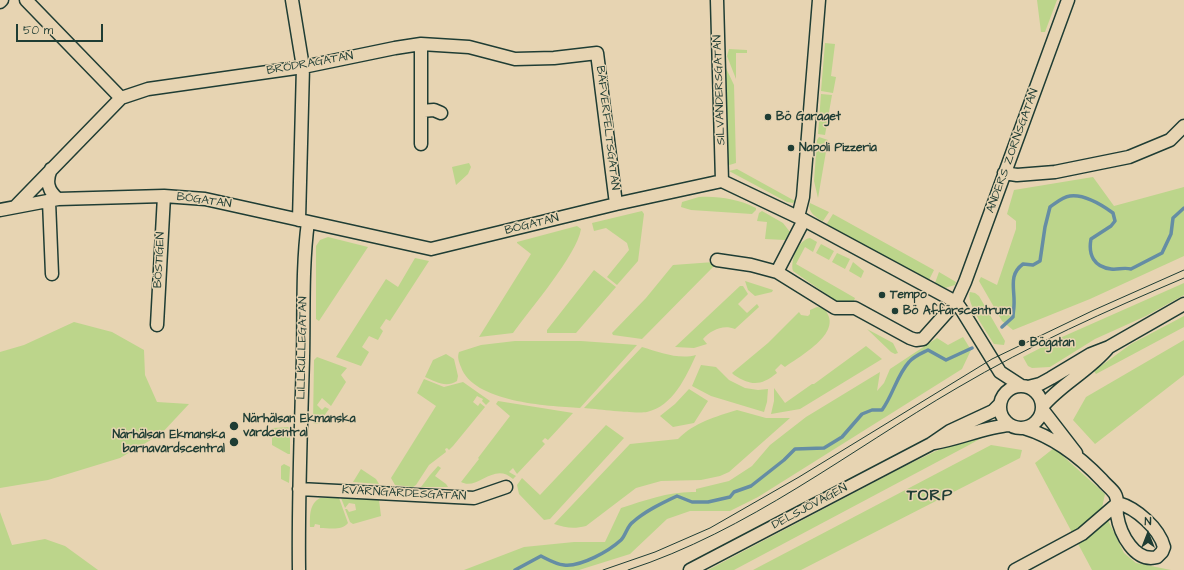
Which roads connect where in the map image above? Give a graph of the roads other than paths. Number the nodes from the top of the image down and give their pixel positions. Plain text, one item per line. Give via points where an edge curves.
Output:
1 (2, 0) edge
2 (26, 0) edge
3 (292, 0) edge
4 (717, 0) edge
5 (819, 0) edge
6 (1068, 0) edge
7 (0, 2) edge
8 (421, 44) junction
9 (597, 53) joint
10 (303, 67) junction
11 (121, 98) junction
12 (421, 111) junction
13 (442, 113) dead end
14 (1184, 126) edge
15 (421, 144) dead end
16 (51, 169) junction
17 (1004, 173) junction
18 (722, 181) junction
19 (164, 196) junction
20 (53, 200) junction
21 (616, 204) junction
22 (16, 206) junction
23 (0, 210) edge
24 (801, 218) junction
25 (304, 221) junction
26 (717, 260) dead end
27 (777, 272) junction
28 (52, 274) dead end
29 (956, 302) junction
30 (1184, 304) edge
31 (157, 325) dead end
32 (1109, 347) junction
33 (1000, 372) junction
34 (1024, 386) junction
35 (1001, 400) junction
36 (1042, 408) junction
37 (1010, 425) junction
38 (1024, 428) junction
39 (931, 444) junction
40 (1079, 458) junction
41 (506, 487) dead end
42 (299, 489) junction
43 (1118, 503) junction
44 (299, 570) edge
45 (690, 570) edge
46 (1015, 570) edge

1 - 7 street
2 - 11 street
3 - 10 street, LILLKULLEGATAN
4 - 18 street, SILVANDERSGATAN
5 - 24 street
6 - 17 street, ANDERS ZORNSGATAN
8 - 9 street, BRÖDRAGATAN via 469,47 515,59
8 - 10 street, BRÖDRAGATAN
8 - 12 street
9 - 21 street, BÄFVERFELTSGATAN
10 - 11 street, BRÖDRAGATAN via 148,88
10 - 25 street, LILLKULLEGATAN
11 - 16 street, BRÖDRAGATAN
12 - 13 street via 434,110
12 - 15 street
14 - 17 street via 1170,140 1129,157 1055,172 1017,175
16 - 20 street via 47,179
16 - 22 street, BRÖDRAGATAN
17 - 29 street, ANDERS ZORNSGATAN
18 - 21 street, BÖGATAN
18 - 24 street
19 - 20 street, BÖGATAN
19 - 25 street, BÖGATAN via 205,199
19 - 31 street, BÖSTIGEN
20 - 22 street, BÖGATAN
20 - 28 street
21 - 25 street, BÖGATAN via 432,249
22 - 23 street, BÖGATAN
24 - 27 street
24 - 29 street
25 - 42 street, LILLKULLEGATAN via 306,243
26 - 27 street via 751,264
27 - 29 street via 835,308 855,308 916,340 927,336
29 - 33 street
30 - 32 street
32 - 34 street via 1090,354 1040,384
32 - 36 street via 1098,360 1049,398
33 - 34 street
33 - 35 street
34 - 35 street via 1010,388
34 - 36 street via 1039,395
35 - 37 street via 1002,415
35 - 39 street, DELSJÖVÄGEN via 993,411 950,431
36 - 38 street via 1037,421
36 - 40 street
37 - 38 street
37 - 39 street, DELSJÖVÄGEN via 987,428 953,440
38 - 40 street via 1036,431
39 - 45 street, DELSJÖVÄGEN
40 - 43 street via 1114,494
41 - 42 street, KVARNGÄRDESGATAN via 474,498
42 - 44 street, LILLKULLEGATAN
43 - 43 street via 1119,524 1134,550 1144,557 1157,557 1164,547 1158,532 1136,512
43 - 46 street via 1082,534

